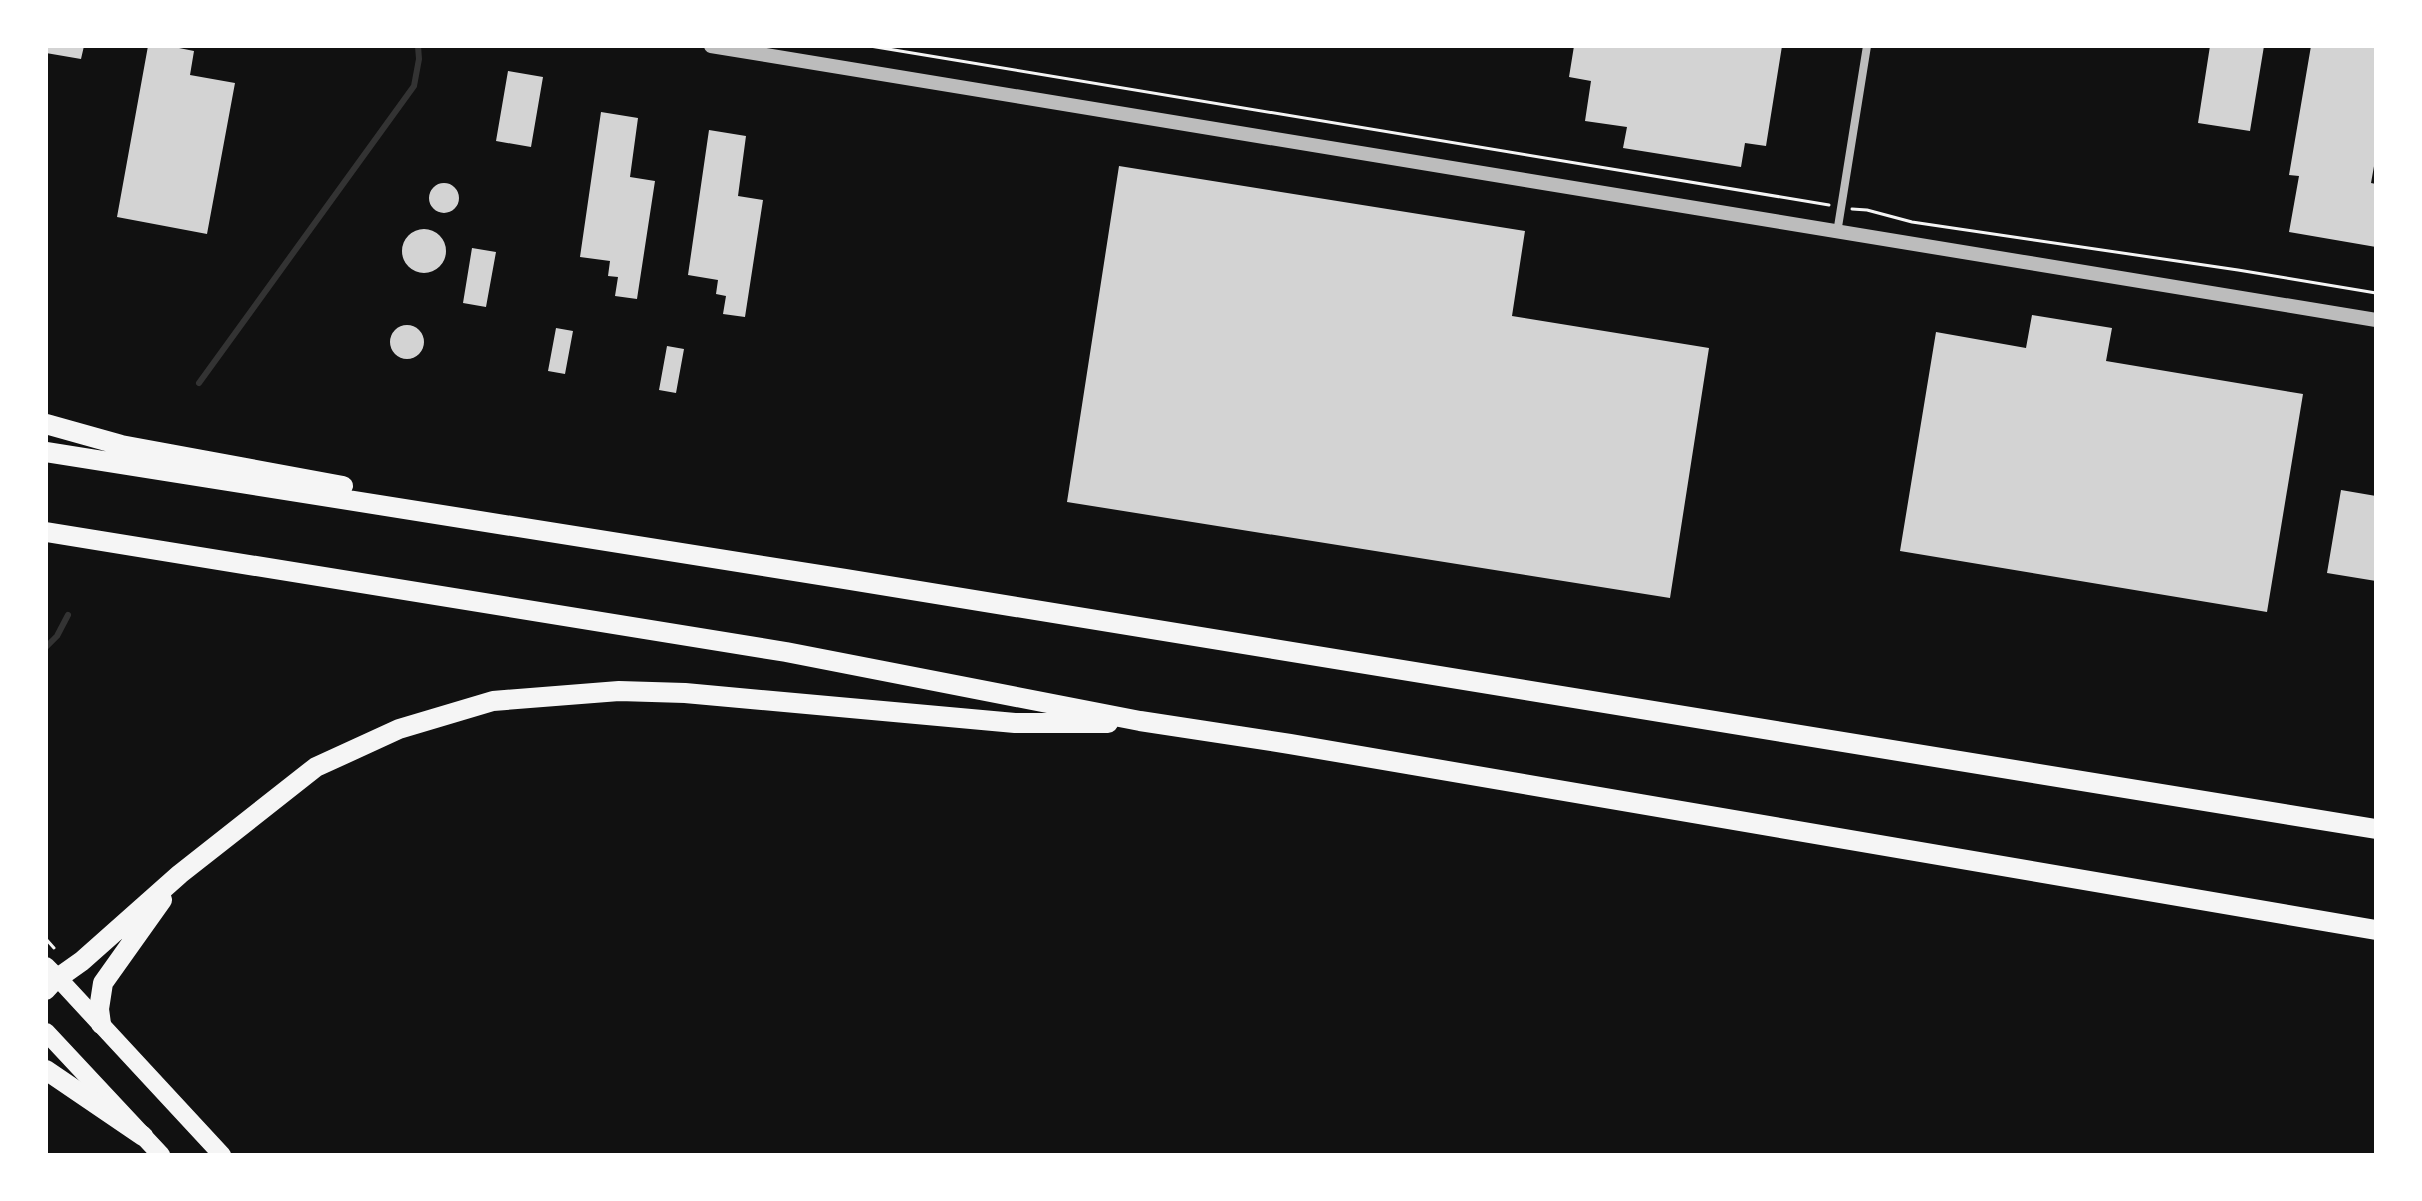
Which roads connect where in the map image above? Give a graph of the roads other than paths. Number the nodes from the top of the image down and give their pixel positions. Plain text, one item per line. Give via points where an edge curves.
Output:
1 (711, 46) edge
2 (1867, 46) edge
3 (1837, 233) junction
4 (2376, 320) edge
5 (46, 424) edge
6 (46, 452) edge
7 (46, 532) edge
8 (845, 579) junction
9 (1140, 721) junction
10 (2376, 829) edge
11 (180, 874) junction
12 (2376, 930) edge
13 (50, 978) edge
14 (101, 1024) junction
15 (46, 1032) edge
16 (46, 1070) edge
17 (143, 1136) junction
18 (161, 1155) edge
19 (222, 1155) edge

1 - 3 street
2 - 3 street
3 - 4 street
5 - 8 highway via 121,445
6 - 8 highway
7 - 9 highway via 786,652
8 - 10 highway
9 - 11 highway via 1015,723 685,693 619,691 493,701 399,729 316,767
9 - 12 highway
11 - 13 highway via 82,961
11 - 14 highway via 103,983
13 - 14 main road
14 - 19 main road
15 - 17 main road
16 - 17 highway
17 - 18 main road

